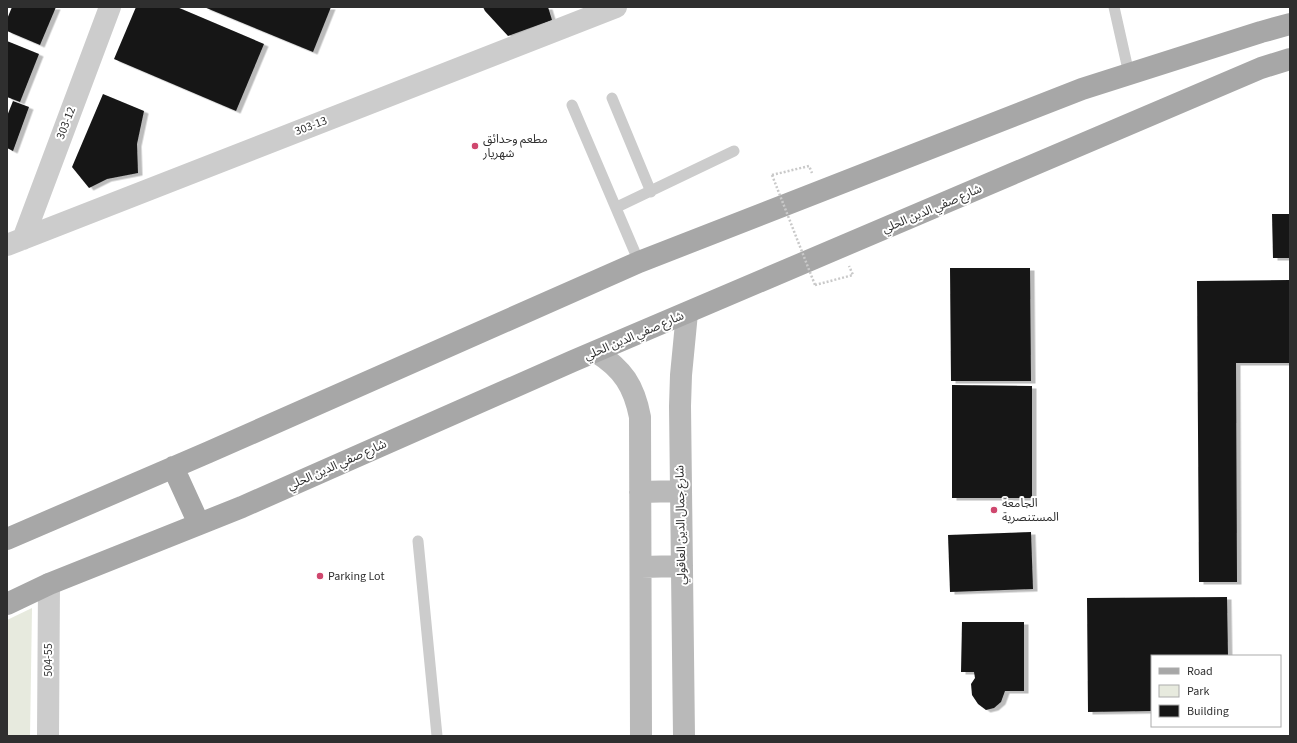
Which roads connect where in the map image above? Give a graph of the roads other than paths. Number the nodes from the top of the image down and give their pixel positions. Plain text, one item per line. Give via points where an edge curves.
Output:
1 (110, 7) edge
2 (616, 7) edge
3 (1114, 7) edge
4 (1290, 13) edge
5 (1290, 24) edge
6 (1261, 32) junction
7 (1290, 59) edge
8 (1290, 67) edge
9 (1261, 68) junction
10 (1129, 74) junction
11 (612, 98) dead end
12 (572, 105) dead end
13 (734, 151) dead end
14 (651, 192) junction
15 (617, 208) junction
16 (15, 242) edge
17 (639, 262) junction
18 (687, 313) junction
19 (596, 352) junction
20 (173, 467) junction
21 (681, 490) junction
22 (640, 492) junction
23 (198, 524) junction
24 (7, 539) edge
25 (418, 541) dead end
26 (682, 566) junction
27 (641, 567) junction
28 (49, 584) junction
29 (7, 604) edge
30 (48, 736) edge
31 (437, 736) edge
32 (641, 736) edge
33 (684, 736) edge

1 - 16 street, 303-12
2 - 16 street, 303-13
3 - 10 lane
4 - 6 street
5 - 6 main road
6 - 10 main road
7 - 9 main road, شارع صفي الدين الحلي
8 - 9 street, شارع صفي الدين الحلي
9 - 18 main road, شارع صفي الدين الحلي
10 - 17 main road
11 - 14 lane
12 - 15 lane
13 - 14 lane
14 - 15 lane
15 - 17 lane
17 - 20 main road
18 - 19 main road, شارع صفي الدين الحلي
18 - 21 street, شارع جمال الدين العاقولي via 681,375
19 - 22 street via 622,372 637,401 640,417
19 - 23 main road, شارع صفي الدين الحلي
20 - 23 main road
20 - 24 main road
21 - 22 street
21 - 26 street, شارع جمال الدين العاقولي
22 - 27 street
23 - 28 main road, شارع صفي الدين الحلي
25 - 31 lane
26 - 27 street
26 - 33 street, شارع جمال الدين العاقولي
27 - 32 street
28 - 29 main road, شارع صفي الدين الحلي
28 - 30 street, 504-55

